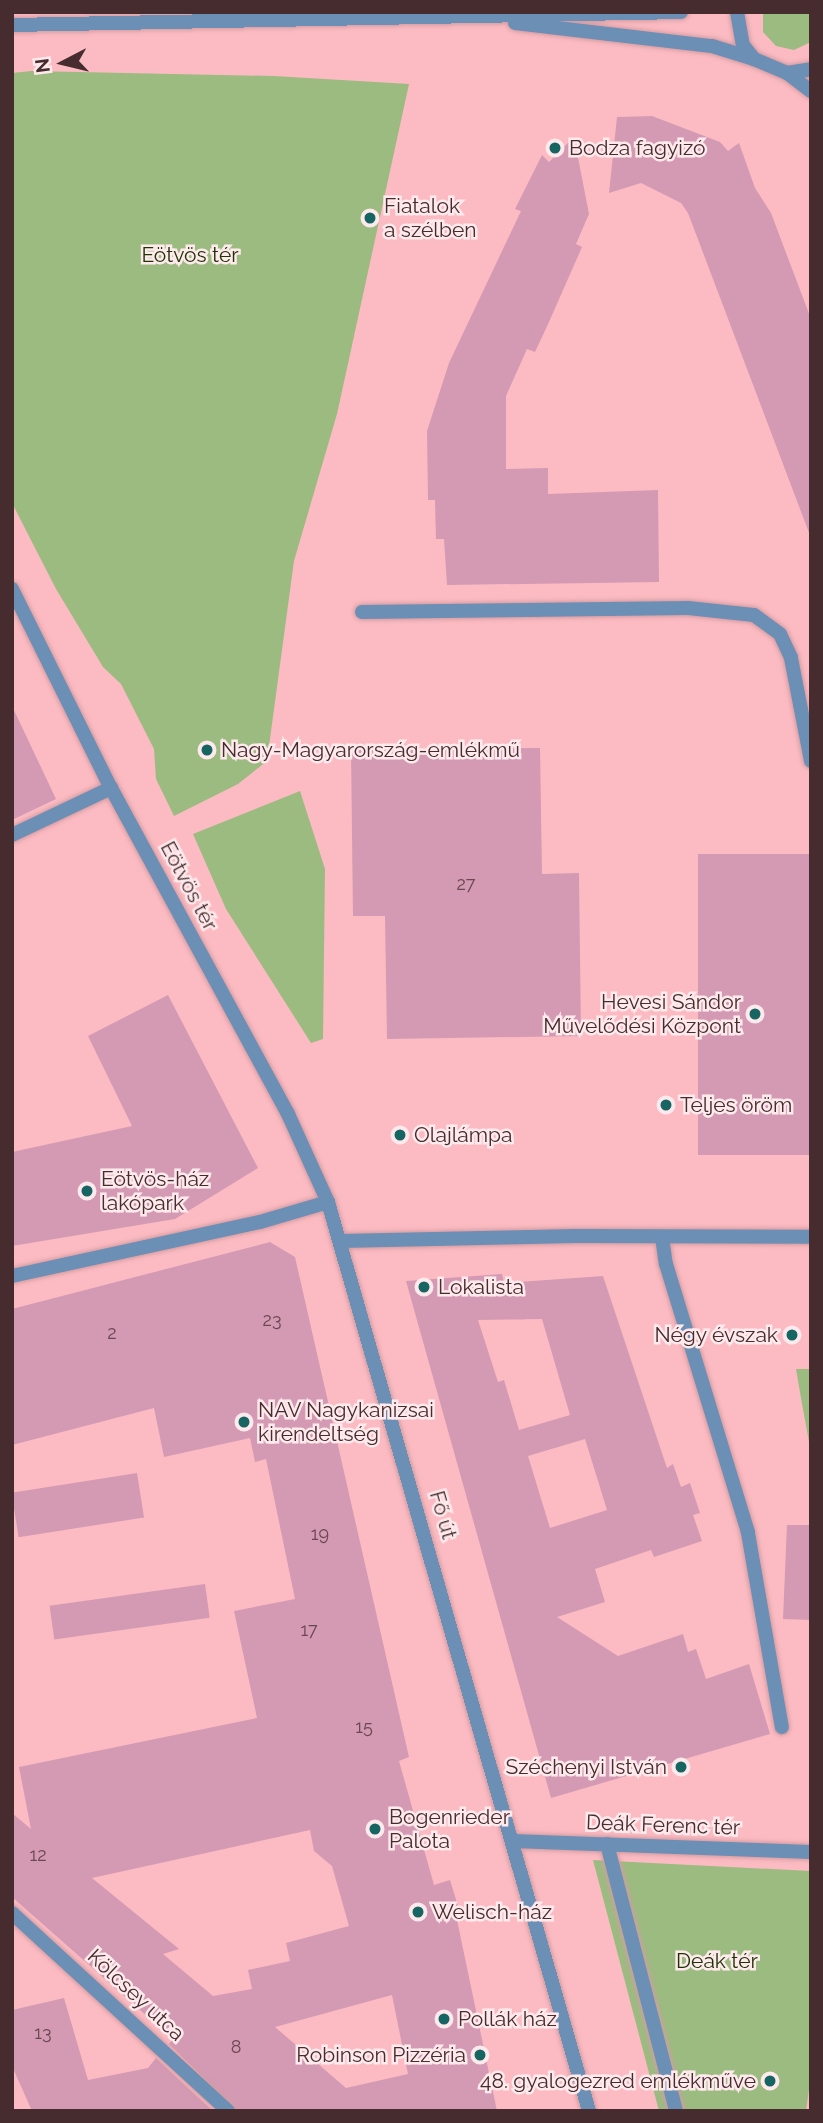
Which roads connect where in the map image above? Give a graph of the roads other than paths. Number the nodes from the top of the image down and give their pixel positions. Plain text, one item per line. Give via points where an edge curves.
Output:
1 (681, 12) edge
2 (737, 12) edge
3 (455, 14) edge
4 (213, 16) edge
5 (56, 18) edge
6 (12, 24) edge
7 (754, 59) junction
8 (811, 69) edge
9 (787, 73) junction
10 (811, 91) edge
11 (12, 589) edge
12 (362, 612) dead end
13 (811, 761) edge
14 (111, 788) junction
15 (12, 835) edge
16 (328, 1202) junction
17 (662, 1237) junction
18 (811, 1237) edge
19 (340, 1241) junction
20 (12, 1276) edge
21 (782, 1727) dead end
22 (513, 1841) junction
23 (607, 1844) junction
24 (811, 1852) edge
25 (12, 1913) edge
26 (228, 2111) edge
27 (589, 2111) edge
28 (676, 2111) edge

1 - 3 street
2 - 7 street via 743,46
3 - 4 street
3 - 7 street via 691,43
4 - 5 street
5 - 6 street
7 - 9 street
8 - 9 street
9 - 10 street
11 - 14 street, Eötvös tér
12 - 13 street via 688,608 754,614 780,634 791,659
14 - 15 street
14 - 16 street, Eötvös tér via 288,1114
16 - 19 street, Fő út
16 - 20 street via 260,1222
17 - 18 street
17 - 19 street
17 - 21 street via 666,1264 748,1533
19 - 22 street, Fő út
22 - 23 street, Deák Ferenc tér
22 - 27 street
23 - 24 street, Deák Ferenc tér
23 - 28 street
25 - 26 street, Kölcsey utca

